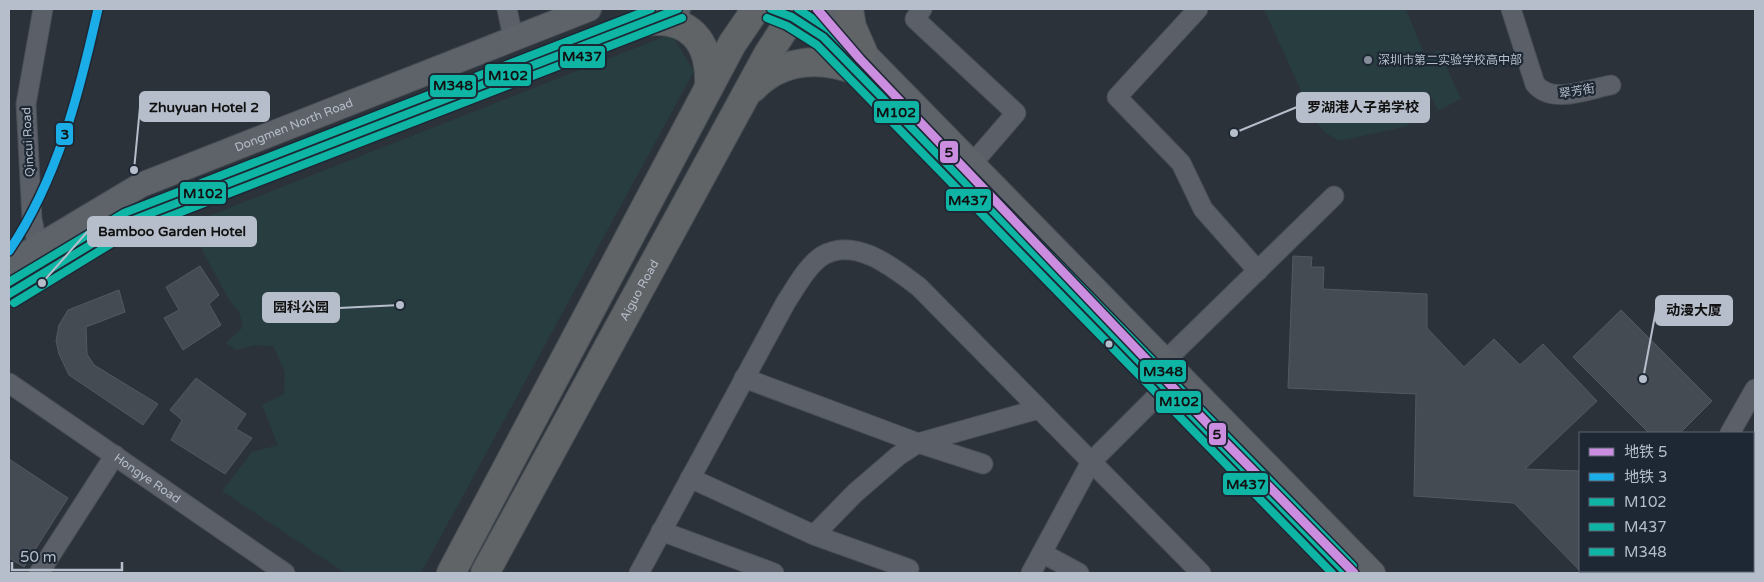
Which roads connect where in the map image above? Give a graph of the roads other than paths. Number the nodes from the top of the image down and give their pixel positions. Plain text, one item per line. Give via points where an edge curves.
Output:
1 (43, 9) edge
2 (507, 9) edge
3 (589, 9) edge
4 (678, 9) edge
5 (756, 9) edge
6 (818, 9) edge
7 (849, 9) edge
8 (922, 9) edge
9 (1198, 9) edge
10 (1510, 9) edge
11 (787, 11) edge
12 (643, 22) junction
13 (513, 37) junction
14 (859, 61) junction
15 (1612, 85) dead end
16 (709, 87) junction
17 (746, 94) junction
18 (972, 164) junction
19 (1334, 196) dead end
20 (38, 246) junction
21 (9, 264) edge
22 (1258, 272) junction
23 (9, 294) edge
24 (1165, 361) junction
25 (744, 378) junction
26 (9, 383) edge
27 (1165, 388) junction
28 (1755, 389) edge
29 (1039, 409) junction
30 (1731, 432) edge
31 (918, 443) junction
32 (115, 455) junction
33 (1090, 462) junction
34 (983, 464) dead end
35 (690, 478) junction
36 (662, 531) junction
37 (814, 535) junction
38 (1042, 553) junction
39 (909, 569) dead end
40 (39, 573) edge
41 (285, 573) edge
42 (451, 573) edge
43 (485, 573) edge
44 (639, 573) edge
45 (774, 573) edge
46 (1031, 573) edge
47 (1079, 573) edge
48 (1201, 573) edge
49 (1346, 573) edge
50 (1372, 573) edge

1 - 20 street, Qincui Road via 26,104 32,219
2 - 13 street
3 - 13 main road, Dongmen North Road
4 - 12 main road
5 - 16 highway
6 - 14 main road
7 - 14 highway
8 - 18 street via 914,19 1016,113
9 - 22 street via 1117,97 1181,163 1203,209
10 - 15 street, 翠芳街 via 1536,84 1542,92 1556,96
11 - 14 main road
11 - 17 highway, Aiguo Road
12 - 16 highway via 669,22 683,26 695,35 707,58
12 - 23 main road via 128,222
13 - 20 main road, Dongmen North Road via 141,185
14 - 17 highway via 794,64 761,80
14 - 18 main road
14 - 27 main road
16 - 42 highway
17 - 43 highway, Aiguo Road
18 - 24 main road
19 - 22 street
20 - 21 main road, Dongmen North Road
22 - 24 street
24 - 50 main road
25 - 29 street via 806,273 820,257 845,251 862,253 884,262 919,287
25 - 31 street
25 - 35 street
26 - 32 street, Hongye Road
27 - 33 street
27 - 49 main road
28 - 30 street
29 - 31 street
29 - 33 street
31 - 34 street
31 - 37 street via 855,493
32 - 40 street
32 - 41 street, Hongye Road
33 - 38 street
33 - 48 street
35 - 36 street
35 - 37 street
36 - 44 street
36 - 45 street
37 - 39 street
38 - 46 street
38 - 47 street

